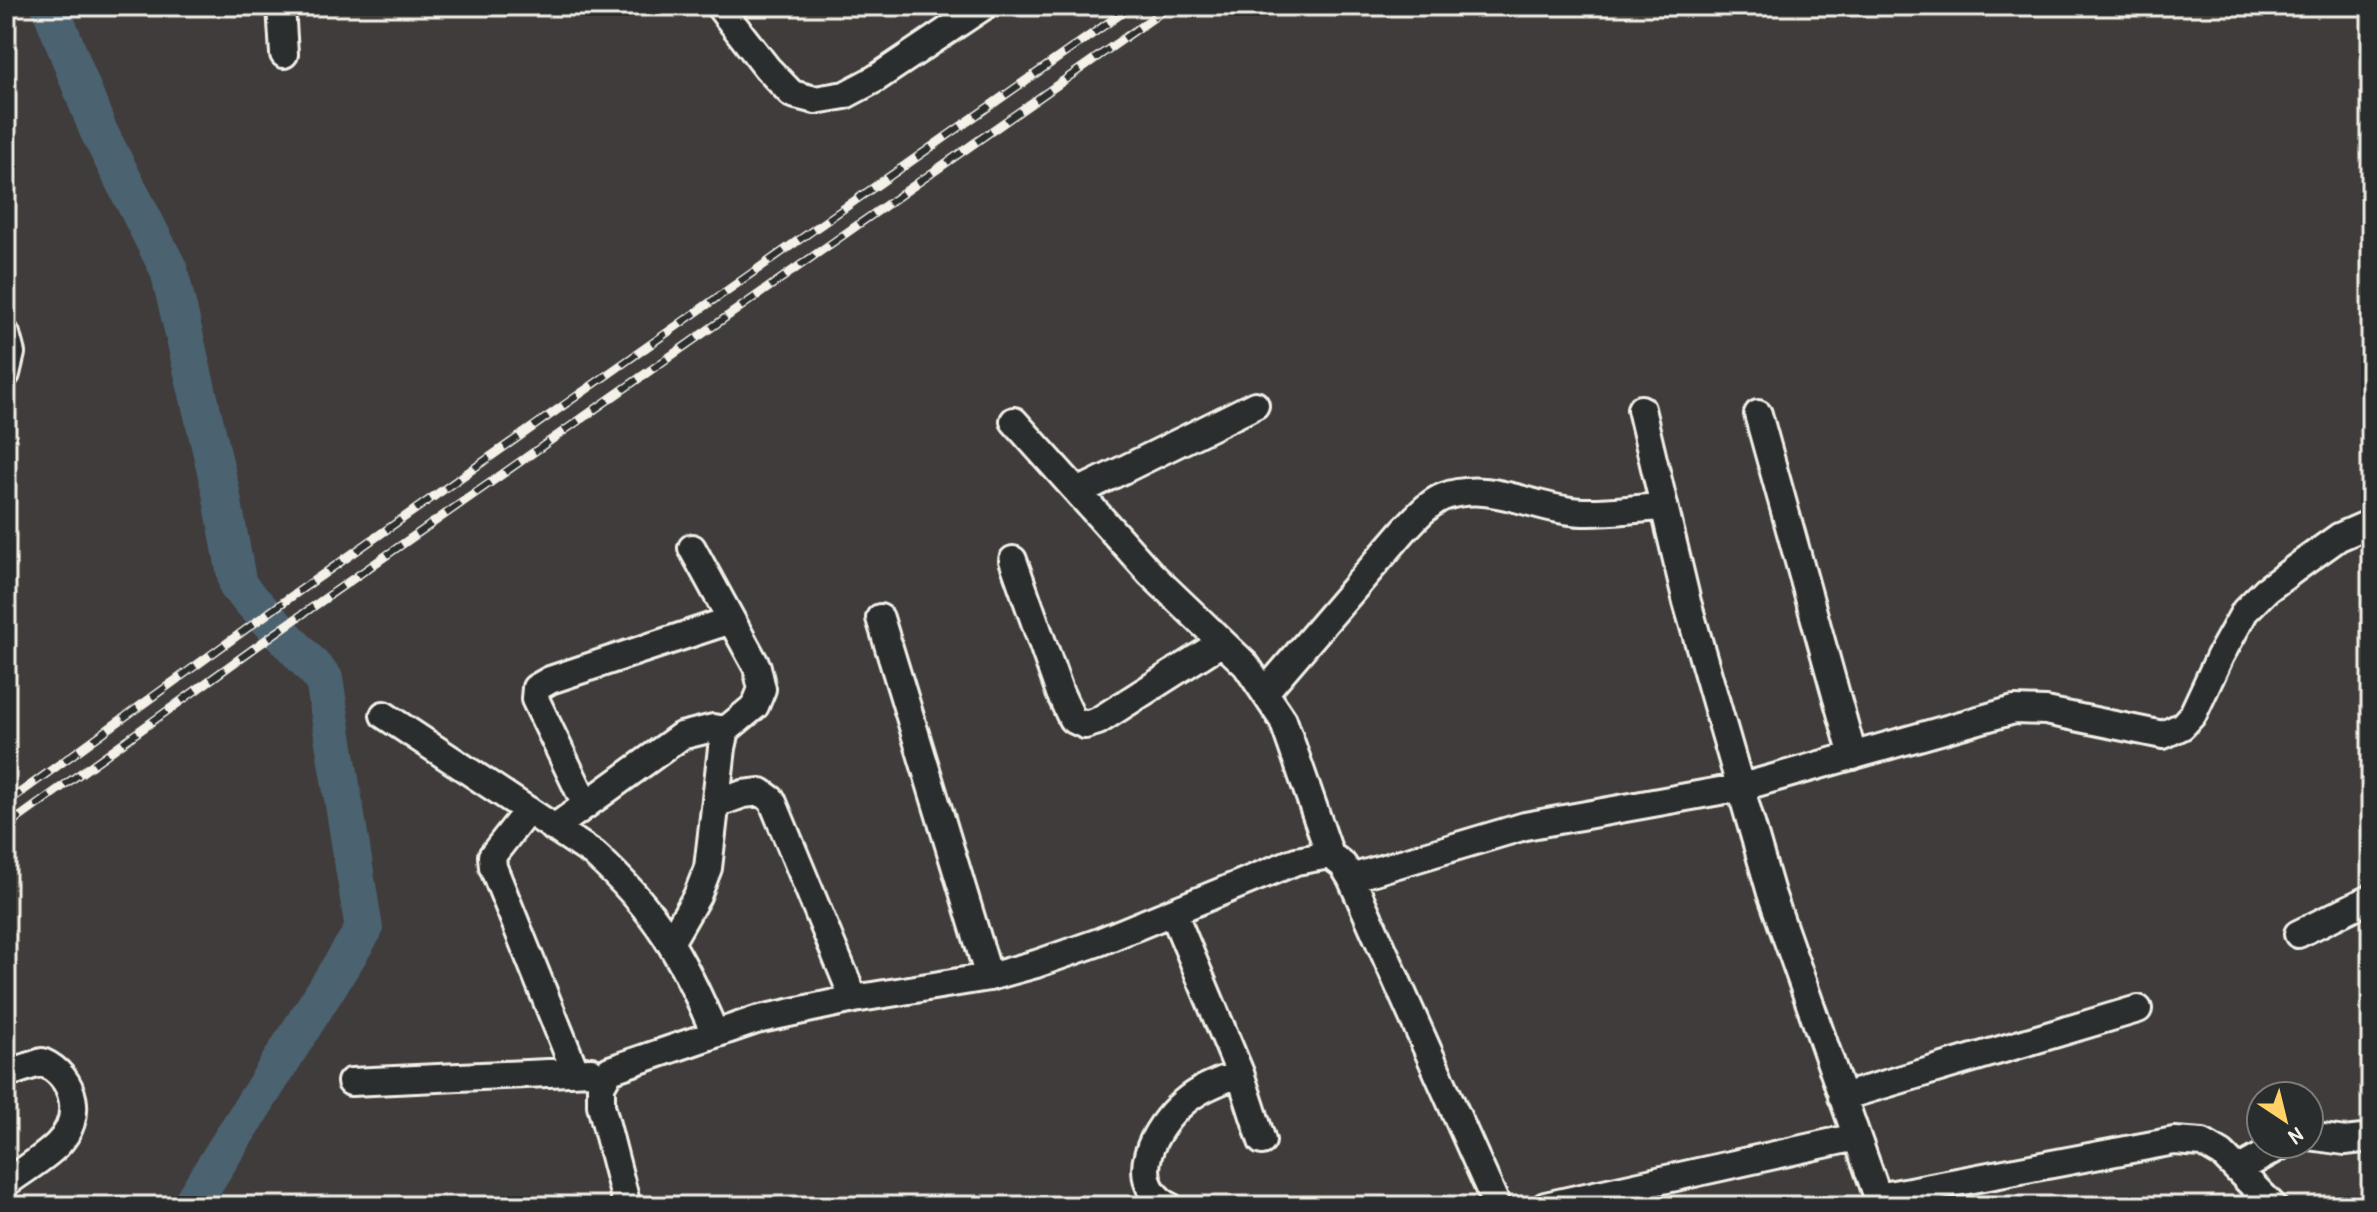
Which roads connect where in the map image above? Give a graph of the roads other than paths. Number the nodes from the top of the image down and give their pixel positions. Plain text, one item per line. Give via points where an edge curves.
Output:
1 (281, 6) edge
2 (719, 6) edge
3 (984, 6) edge
4 (284, 54) dead end
5 (6, 334) edge
6 (6, 374) edge
7 (1255, 405) dead end
8 (1641, 409) dead end
9 (1758, 414) dead end
10 (1014, 421) dead end
11 (1078, 492) junction
12 (1664, 507) junction
13 (2371, 523) edge
14 (692, 548) dead end
15 (1013, 560) dead end
16 (880, 618) dead end
17 (731, 620) junction
18 (1222, 642) junction
19 (1265, 692) junction
20 (384, 715) dead end
21 (726, 730) junction
22 (1853, 756) junction
23 (1742, 787) junction
24 (716, 804) junction
25 (586, 805) junction
26 (528, 810) junction
27 (554, 828) junction
28 (1330, 855) junction
29 (1351, 878) junction
30 (2371, 898) edge
31 (1173, 912) junction
32 (2298, 934) dead end
33 (671, 941) junction
34 (989, 977) junction
35 (854, 999) junction
36 (2138, 1009) dead end
37 (715, 1034) junction
38 (610, 1070) junction
39 (575, 1071) junction
40 (1240, 1073) junction
41 (6, 1074) edge
42 (351, 1082) dead end
43 (1842, 1097) junction
44 (1856, 1137) junction
45 (2325, 1138) edge
46 (2371, 1138) edge
47 (1262, 1141) dead end
48 (2256, 1160) edge
49 (2238, 1170) junction
50 (6, 1183) edge
51 (1879, 1202) edge
52 (2269, 1204) edge
53 (627, 1206) edge
54 (1169, 1206) edge
55 (1497, 1206) edge
56 (1545, 1206) edge

1 - 4 street
2 - 3 street via 792,94 815,100 845,95 875,79
5 - 6 street via 11,353
7 - 11 street
8 - 12 street
9 - 22 street
10 - 11 street
11 - 18 street via 1151,574
12 - 19 street via 1582,512 1485,491 1441,498 1405,529
12 - 23 street
13 - 22 street via 2339,537 2245,611 2193,714 2163,735 2057,712 2014,710
14 - 17 street
15 - 18 street via 1060,693 1072,719 1085,725
16 - 34 street
17 - 21 street via 757,667 762,689 755,706
17 - 25 street via 536,688 535,699
18 - 19 street
19 - 28 street via 1283,720
20 - 26 street
21 - 24 street
21 - 25 street via 681,736
22 - 23 street
23 - 29 street via 1525,826
23 - 43 street via 1771,893
24 - 33 street via 708,868
24 - 35 street via 761,792 772,800
25 - 27 street
26 - 27 street
26 - 39 street via 498,846 493,867
27 - 33 street via 623,880
28 - 29 street
28 - 31 street via 1296,861
29 - 55 street
30 - 32 street
31 - 34 street via 1086,947
31 - 40 street
33 - 37 street
34 - 35 street
35 - 37 street
36 - 43 street
37 - 38 street
38 - 39 street
38 - 53 street via 601,1086 601,1105
39 - 42 street
40 - 47 street
40 - 54 street via 1186,1099 1169,1115 1151,1146 1144,1167 1148,1186
41 - 50 street via 42,1062 57,1068 71,1088 75,1112 59,1144
43 - 44 street
44 - 51 street
44 - 56 street
45 - 46 street
48 - 49 street
49 - 51 street via 2203,1143 2174,1141
49 - 52 street

